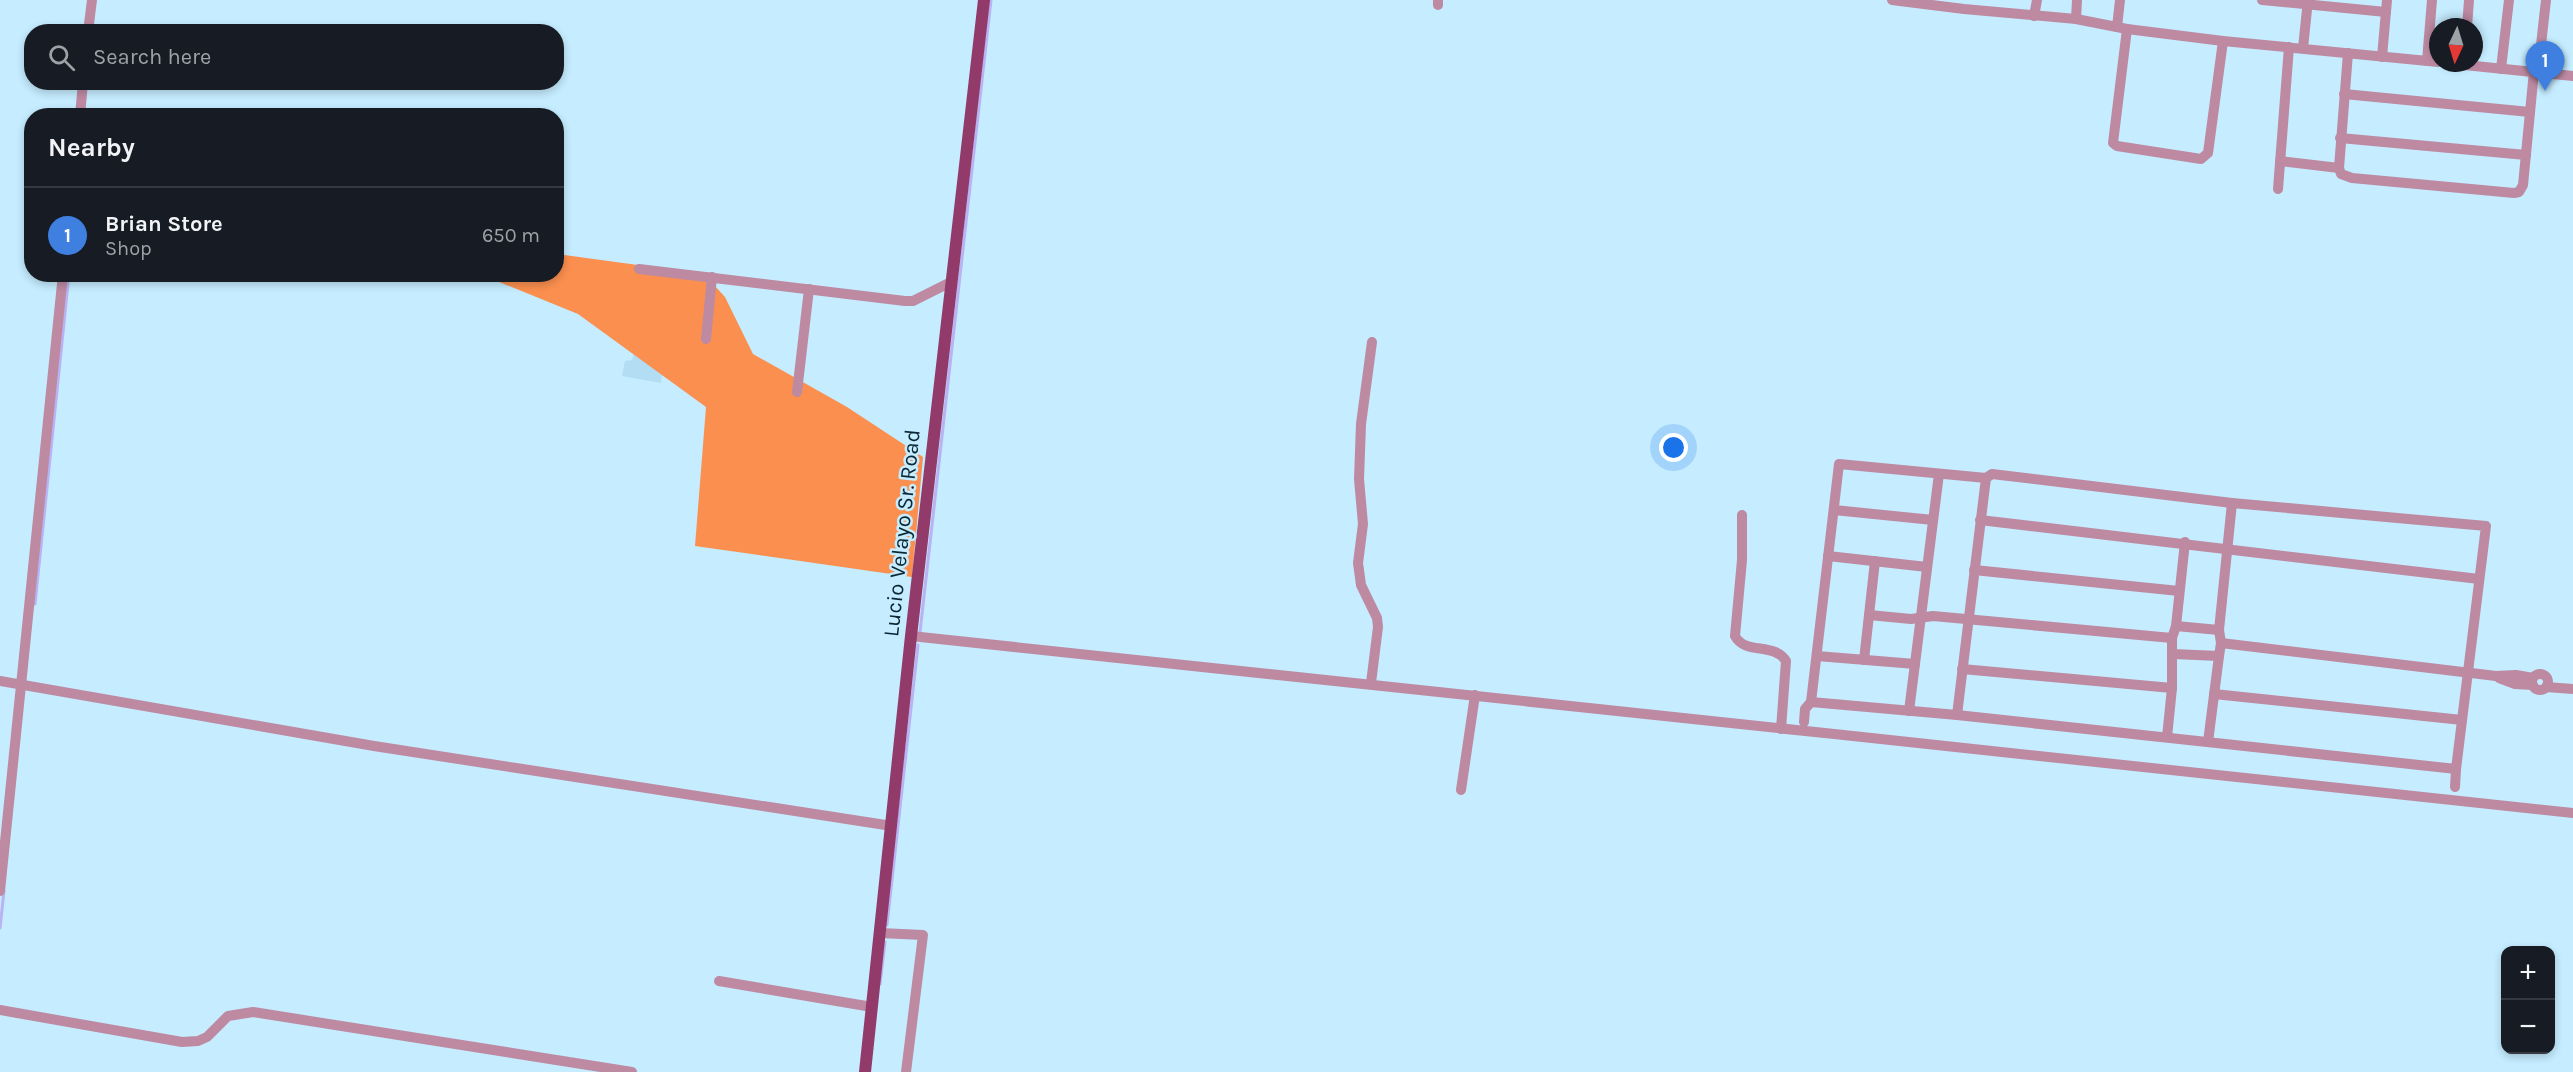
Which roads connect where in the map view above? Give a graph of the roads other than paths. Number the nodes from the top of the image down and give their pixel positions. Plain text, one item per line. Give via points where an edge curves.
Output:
1 (92, 0) edge
2 (984, 0) edge
3 (1892, 0) edge
4 (2037, 0) edge
5 (2077, 0) edge
6 (2120, 0) edge
7 (2262, 0) edge
8 (2387, 0) edge
9 (2432, 0) edge
10 (2469, 0) edge
11 (2508, 0) edge
12 (2546, 0) edge
13 (2307, 2) edge
14 (2343, 4) edge
15 (2386, 12) junction
16 (2034, 15) junction
17 (2432, 18) edge
18 (2468, 18) edge
19 (2076, 19) junction
20 (89, 24) edge
21 (2122, 28) junction
22 (2223, 41) junction
23 (2289, 47) junction
24 (2303, 48) junction
25 (2348, 53) junction
26 (2382, 57) junction
27 (2429, 62) edge
28 (2483, 67) edge
29 (2501, 69) junction
30 (2536, 72) junction
31 (2573, 76) edge
32 (82, 90) edge
33 (2344, 94) junction
34 (81, 108) edge
35 (2530, 112) junction
36 (2340, 138) junction
37 (2526, 155) junction
38 (2280, 161) junction
39 (2339, 168) junction
40 (2278, 189) dead end
41 (639, 268) dead end
42 (712, 277) junction
43 (62, 282) edge
44 (951, 282) junction
45 (809, 289) junction
46 (706, 339) dead end
47 (1372, 342) dead end
48 (797, 392) dead end
49 (1939, 474) junction
50 (1986, 478) junction
51 (2232, 503) junction
52 (1834, 510) junction
53 (1742, 515) dead end
54 (1933, 520) junction
55 (1980, 520) junction
56 (2185, 542) junction
57 (2227, 549) junction
58 (1828, 556) junction
59 (1875, 561) junction
60 (1927, 567) junction
61 (1974, 570) junction
62 (2479, 579) junction
63 (2179, 591) junction
64 (1869, 615) junction
65 (1921, 617) junction
66 (1968, 619) junction
67 (2176, 626) junction
68 (2219, 630) junction
69 (911, 636) junction
70 (2172, 638) junction
71 (2221, 643) junction
72 (2173, 654) junction
73 (1817, 656) junction
74 (2219, 656) junction
75 (1864, 660) junction
76 (1915, 664) junction
77 (1962, 669) junction
78 (2467, 673) junction
79 (0, 681) edge
80 (2573, 682) edge
81 (1371, 683) junction
82 (2546, 683) junction
83 (21, 684) junction
84 (2172, 688) junction
85 (2573, 689) edge
86 (2214, 694) junction
87 (1475, 695) junction
88 (1811, 702) junction
89 (1909, 711) junction
90 (1957, 715) junction
91 (2462, 720) junction
92 (1804, 722) dead end
93 (1781, 729) junction
94 (2167, 737) junction
95 (2208, 742) junction
96 (2456, 769) junction
97 (2455, 787) dead end
98 (1461, 790) dead end
99 (2573, 813) edge
100 (892, 826) junction
101 (0, 891) edge
102 (880, 933) junction
103 (719, 981) dead end
104 (872, 1007) junction
105 (0, 1010) edge
106 (632, 1072) edge
107 (865, 1072) edge
108 (906, 1072) edge

1 - 20 street
2 - 44 main road, Lucio Velayo Sr. Road
3 - 16 street
4 - 16 street
5 - 19 street
6 - 21 street
7 - 13 street
8 - 15 street
9 - 17 street
10 - 18 street
11 - 29 street
12 - 30 street
13 - 14 street
13 - 24 street
14 - 15 street
15 - 26 street
16 - 19 street
19 - 21 street
21 - 22 street
21 - 22 street via 2113,143 2201,159 2208,153
22 - 23 street
23 - 24 street
23 - 38 street
24 - 25 street
25 - 26 street
25 - 33 street
26 - 27 street
28 - 29 street
29 - 30 street
30 - 31 street
30 - 35 street
32 - 34 street
33 - 35 street
33 - 36 street
35 - 37 street
36 - 37 street
36 - 39 street
37 - 39 street via 2523,185 2514,193 2352,178 2341,174
38 - 39 street
38 - 40 street
41 - 42 street
42 - 45 street
42 - 46 street
43 - 83 street
44 - 45 street via 905,302
44 - 69 main road, Lucio Velayo Sr. Road
45 - 48 street
47 - 81 street via 1361,424 1359,479 1363,524 1358,563 1361,585 1378,627
49 - 50 street
49 - 52 street via 1839,464
49 - 54 street
50 - 51 street via 1992,474
50 - 55 street
51 - 57 street
51 - 62 street via 2486,526
52 - 54 street
52 - 58 street
53 - 93 street via 1735,636 1744,645 1781,654 1785,661
54 - 60 street
55 - 56 street
55 - 61 street
56 - 57 street
56 - 63 street
57 - 62 street
57 - 68 street
58 - 59 street
58 - 73 street
59 - 60 street
59 - 64 street
60 - 65 street
61 - 63 street
61 - 66 street
62 - 78 street
63 - 67 street
64 - 65 street
64 - 75 street
65 - 66 street
65 - 76 street
66 - 70 street
66 - 77 street
67 - 68 street
67 - 70 street
68 - 71 street
69 - 81 street
69 - 100 main road, Lucio Velayo Sr. Road
70 - 72 street
71 - 74 street
71 - 78 street
72 - 74 street
72 - 84 street
73 - 75 street
73 - 88 street
74 - 86 street
75 - 76 street
76 - 89 street
77 - 84 street
77 - 90 street
78 - 82 street via 2496,676 2515,684 2533,682 2539,690
78 - 91 street
79 - 83 street
80 - 82 street
81 - 87 street
82 - 85 street
83 - 100 street via 374,746
83 - 101 street
84 - 94 street
86 - 91 street
86 - 95 street
87 - 93 street
87 - 98 street
88 - 89 street
88 - 92 street via 1805,709
89 - 90 street
90 - 94 street
91 - 96 street
93 - 99 street
94 - 95 street
95 - 96 street
96 - 97 street
100 - 102 main road, Lucio Velayo Sr. Road
102 - 104 main road, Lucio Velayo Sr. Road
102 - 108 street via 922,935
103 - 104 street
104 - 107 main road, Lucio Velayo Sr. Road
105 - 106 street via 182,1042 207,1037 228,1016 253,1012

